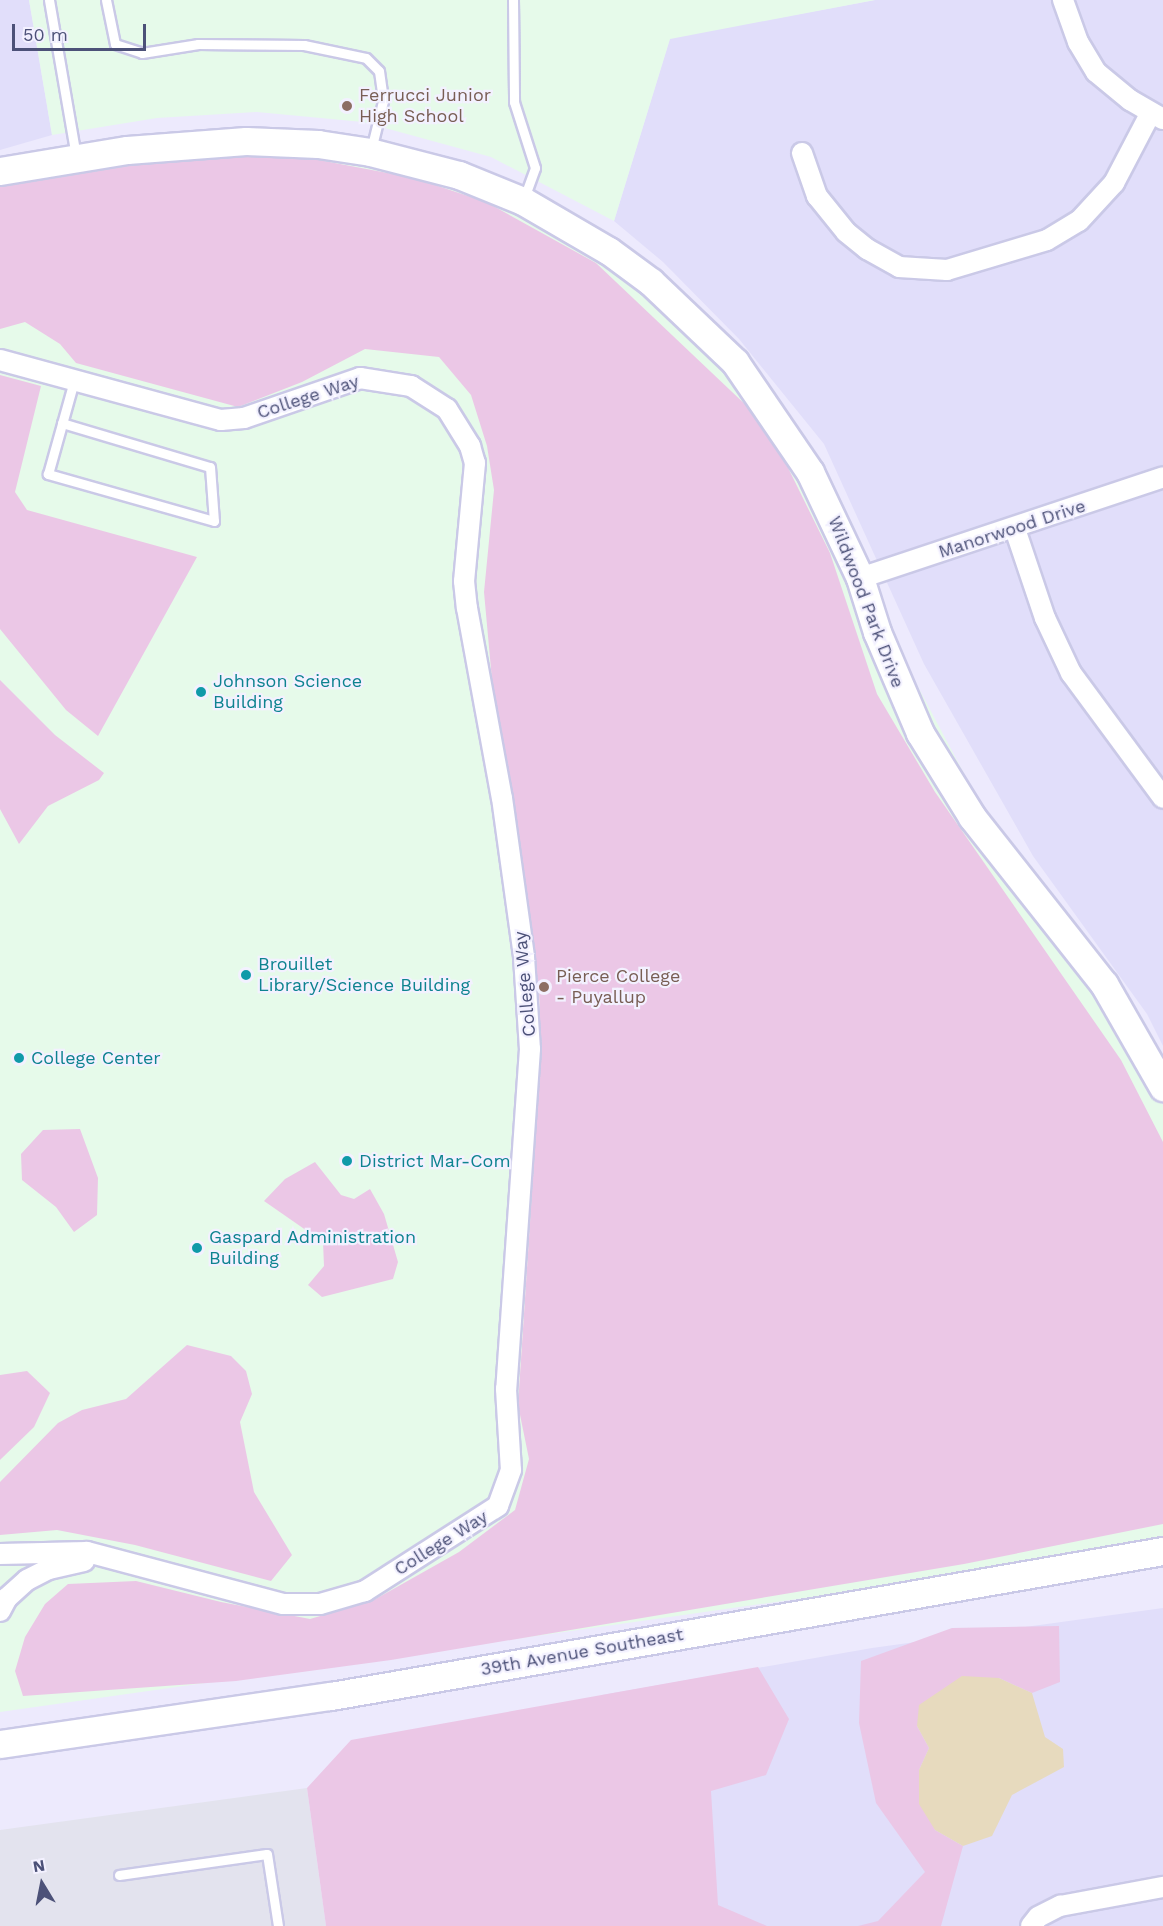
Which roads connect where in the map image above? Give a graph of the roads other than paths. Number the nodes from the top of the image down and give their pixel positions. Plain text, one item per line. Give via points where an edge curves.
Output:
1 (49, 0) edge
2 (106, 0) edge
3 (513, 0) edge
4 (1063, 0) edge
5 (1156, 116) edge
6 (370, 152) junction
7 (802, 153) dead end
8 (76, 159) junction
9 (0, 171) edge
10 (523, 201) junction
11 (0, 360) edge
12 (74, 381) junction
13 (62, 423) junction
14 (1163, 477) edge
15 (1015, 529) junction
16 (860, 578) junction
17 (1163, 798) edge
18 (1163, 1087) edge
19 (1163, 1551) edge
20 (0, 1554) edge
21 (114, 1558) junction
22 (0, 1611) edge
23 (0, 1744) edge
24 (119, 1875) dead end
25 (1163, 1887) edge
26 (278, 1926) edge
27 (1031, 1926) edge

1 - 8 lane
2 - 6 lane via 115,44 142,53 198,44 304,45 366,58 379,71 383,101
3 - 10 lane via 514,102 535,168
4 - 5 street via 1078,42 1096,72
5 - 7 street via 1114,183 1079,221 1047,240 947,270 899,267 867,249 817,196
6 - 8 street, Wildwood Park Drive via 318,144 246,141 173,145
6 - 10 street, Wildwood Park Drive via 459,175
8 - 9 street, Wildwood Park Drive
10 - 16 street, Wildwood Park Drive via 609,251 651,282 735,362 810,472
11 - 12 street, College Way
12 - 13 lane
12 - 21 street, College Way via 204,418 244,418 360,378 375,379 427,392 447,409 461,429 475,470 464,581 467,608 500,789 524,957 530,1049 506,1389 512,1462 505,1496 483,1518 365,1591 320,1604 271,1601
13 - 13 lane via 48,474 214,520 210,467
14 - 15 street, Manorwood Drive
15 - 16 street, Manorwood Drive
15 - 17 street via 1045,618 1071,673
16 - 18 street, Wildwood Park Drive via 903,699 941,770 972,817 1104,984
19 - 23 street, 39th Avenue Southeast via 331,1696
20 - 21 street, College Way via 87,1552
21 - 22 street via 74,1561 48,1569 20,1586
24 - 26 lane via 267,1854
25 - 27 street via 1060,1906 1038,1917

